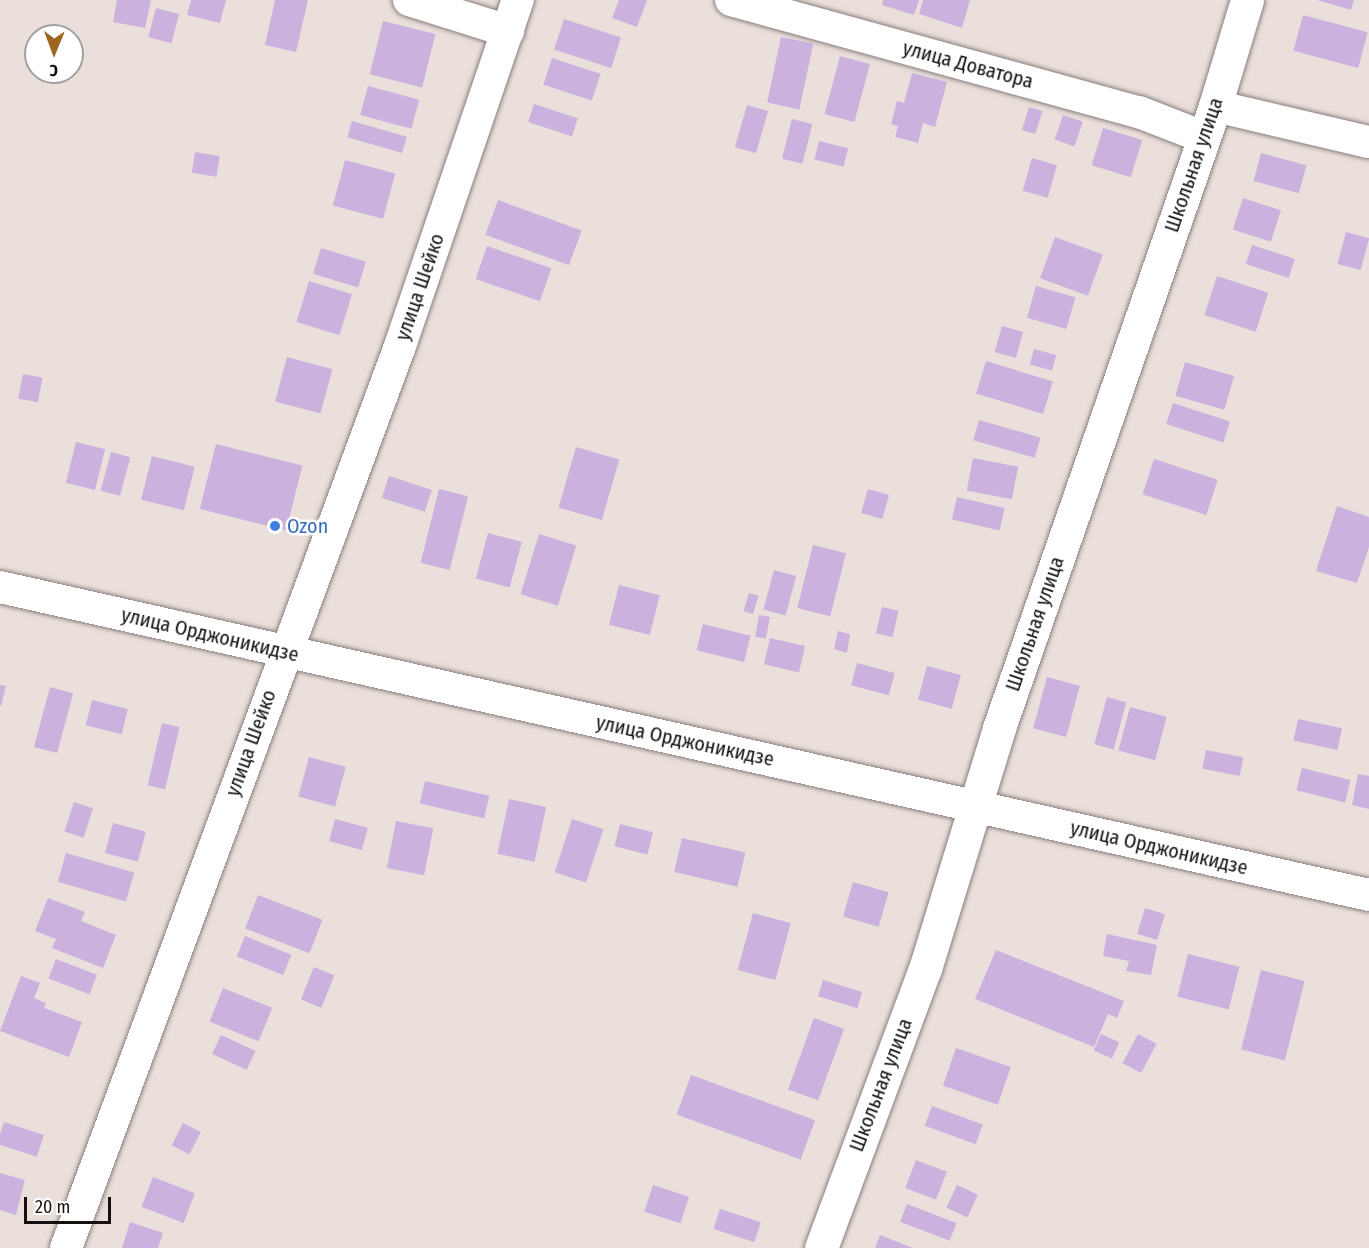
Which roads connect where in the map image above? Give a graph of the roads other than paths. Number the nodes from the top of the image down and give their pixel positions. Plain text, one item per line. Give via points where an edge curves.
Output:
1 (409, 0) edge
2 (518, 0) edge
3 (730, 0) edge
4 (1247, 0) edge
5 (508, 31) junction
6 (1215, 106) junction
7 (1203, 137) junction
8 (1369, 142) edge
9 (0, 587) edge
10 (286, 651) junction
11 (977, 807) junction
12 (1369, 895) edge
13 (66, 1248) edge
14 (821, 1248) edge

1 - 5 street
2 - 5 street, улица Шейко
3 - 7 street, улица Доватора via 1139,112
4 - 6 street, Школьная улица
5 - 10 street, улица Шейко via 399,346
6 - 7 street, Школьная улица
6 - 8 street
7 - 11 street, Школьная улица via 1005,708
9 - 10 street, улица Орджоникидзе
10 - 11 street, улица Орджоникидзе
10 - 13 street, улица Шейко
11 - 12 street, улица Орджоникидзе
11 - 14 street, Школьная улица via 925,969

